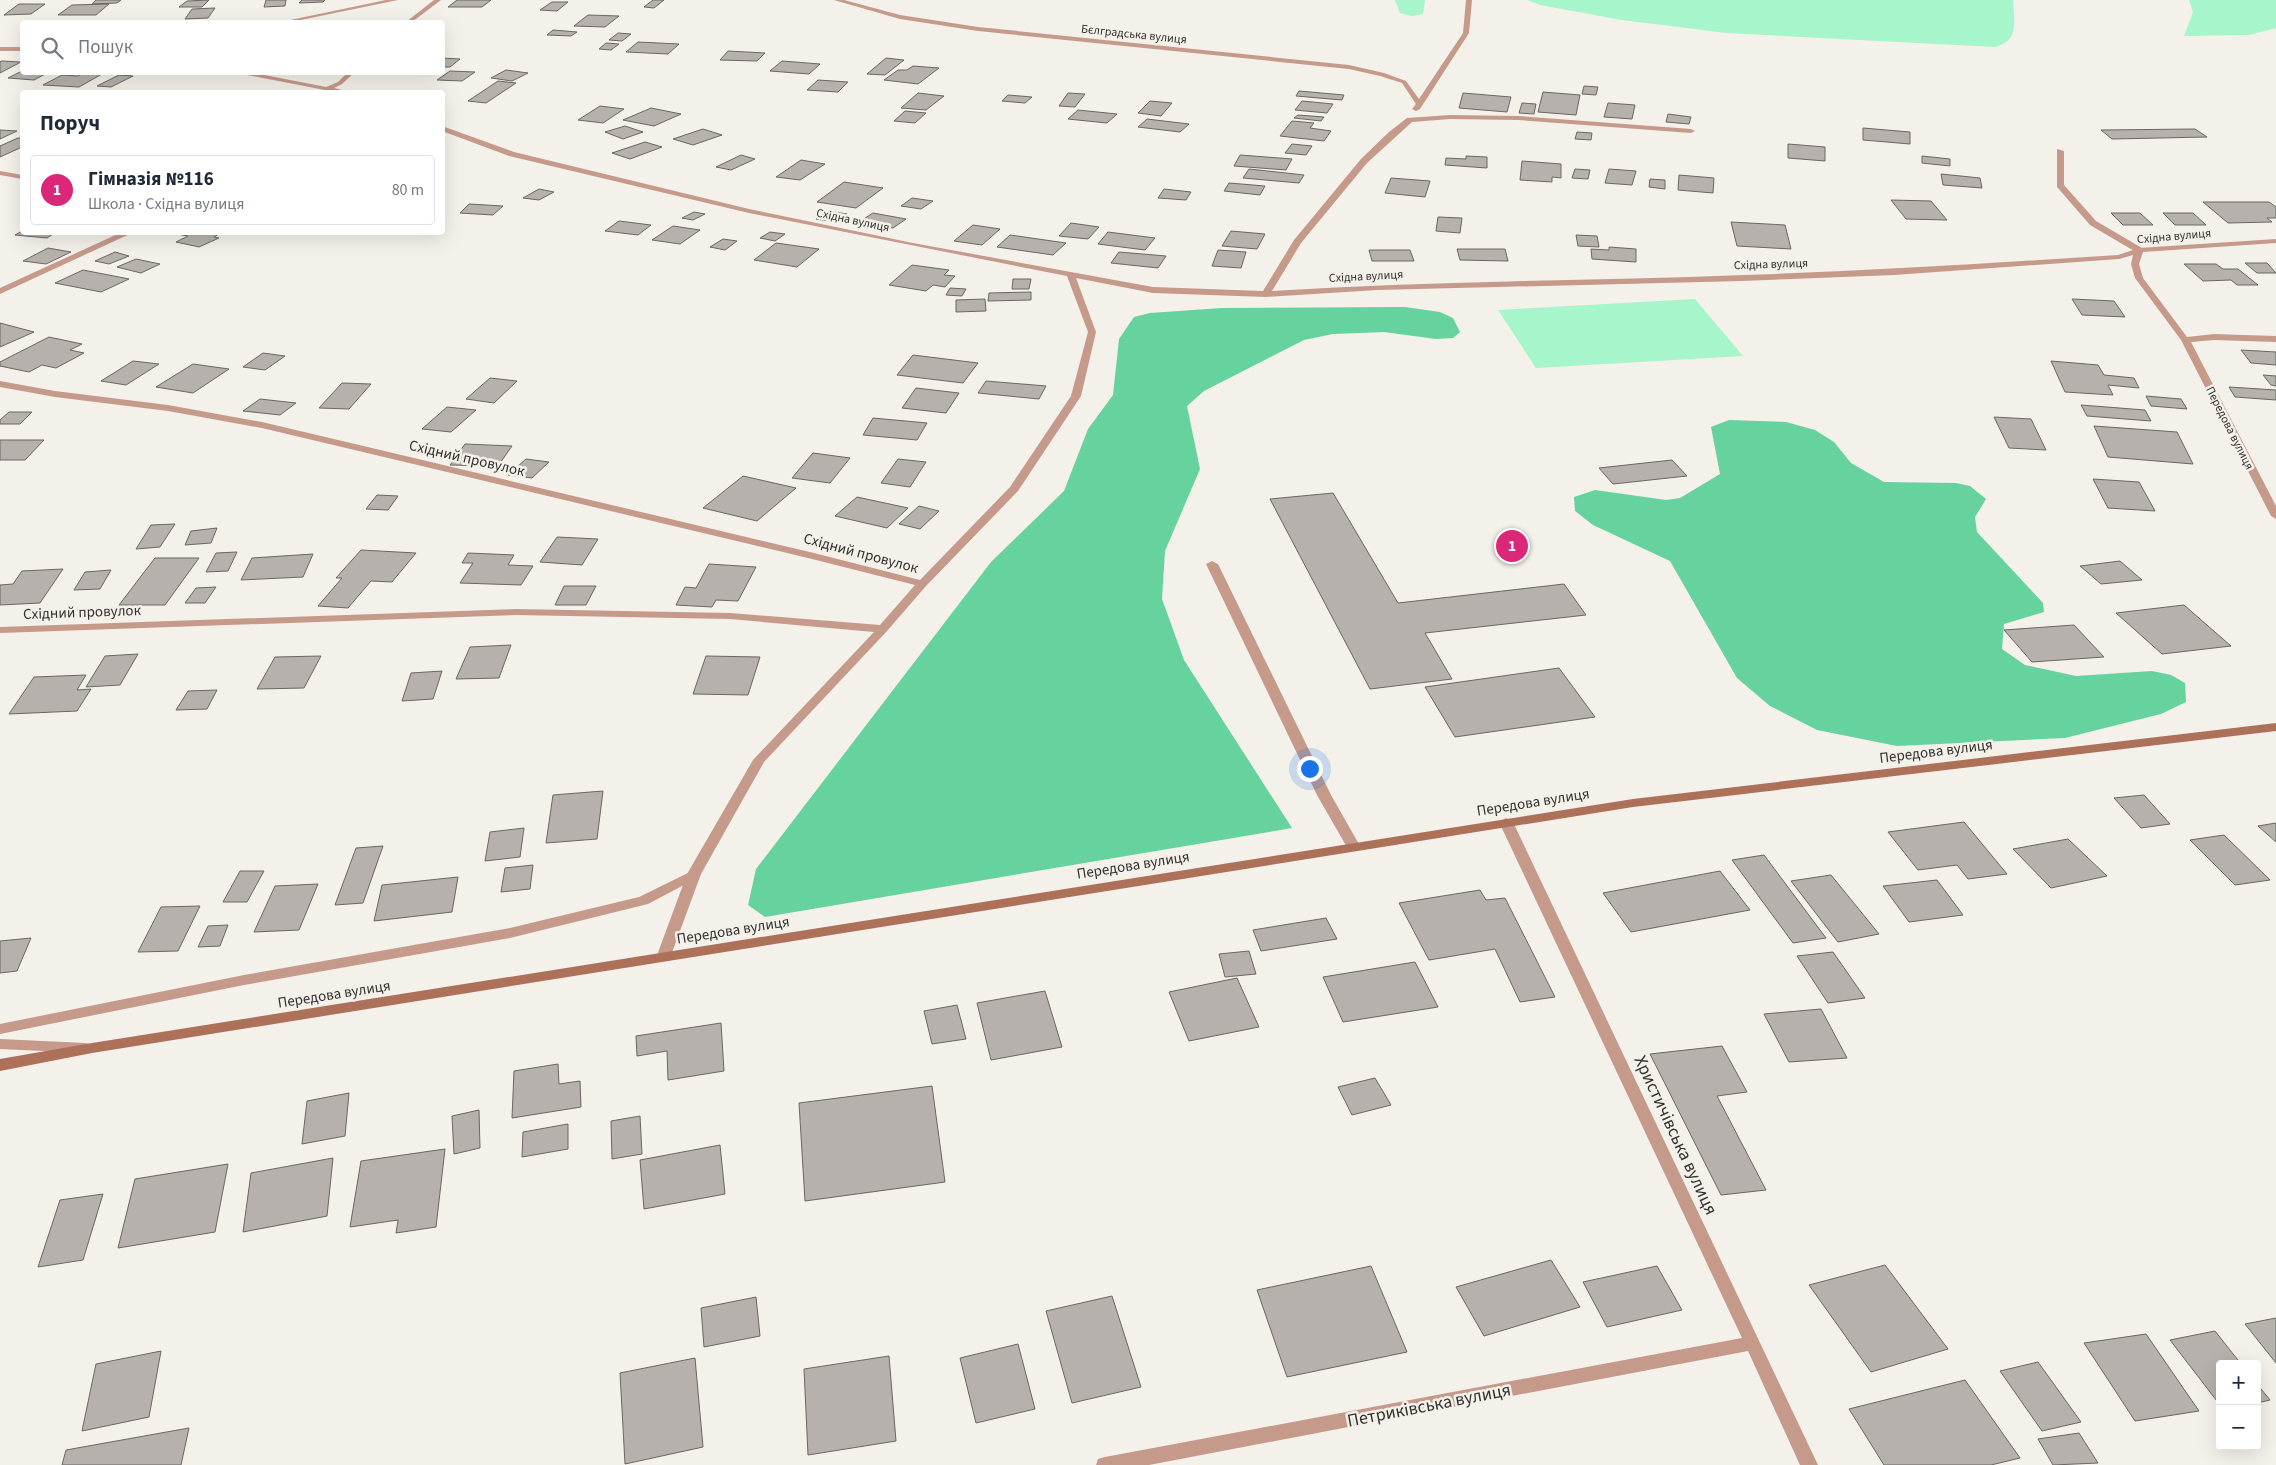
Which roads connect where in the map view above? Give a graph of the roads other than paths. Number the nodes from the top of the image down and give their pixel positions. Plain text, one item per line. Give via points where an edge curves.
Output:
1 (395, 0) edge
2 (438, 0) edge
3 (837, 0) edge
4 (1469, 0) edge
5 (294, 20) edge
6 (412, 20) edge
7 (0, 49) edge
8 (20, 49) edge
9 (251, 75) edge
10 (349, 75) edge
11 (332, 90) edge
12 (1419, 103) junction
13 (1410, 120) junction
14 (445, 130) edge
15 (1691, 131) dead end
16 (445, 134) edge
17 (458, 136) junction
18 (2060, 151) dead end
19 (0, 173) edge
20 (20, 177) edge
21 (123, 235) edge
22 (2276, 241) edge
23 (2140, 250) junction
24 (1071, 276) junction
25 (0, 291) edge
26 (1266, 294) junction
27 (2276, 339) edge
28 (2185, 340) junction
29 (0, 384) edge
30 (2276, 516) edge
31 (1212, 564) dead end
32 (922, 584) junction
33 (884, 629) junction
34 (0, 630) edge
35 (2276, 727) edge
36 (1506, 822) junction
37 (1353, 846) junction
38 (694, 874) junction
39 (662, 958) junction
40 (0, 1030) edge
41 (0, 1044) edge
42 (92, 1048) junction
43 (0, 1065) edge
44 (1753, 1343) junction
45 (1105, 1465) edge
46 (1809, 1465) edge

1 - 5 street
2 - 6 street
3 - 12 street, Бєлградська вулиця via 900,18 1349,67 1404,82
4 - 12 street via 1466,33
7 - 8 street
9 - 11 street
10 - 11 street
12 - 13 street
13 - 15 street via 1518,118
13 - 26 street via 1364,161 1297,242
14 - 17 street, Східна вулиця
16 - 17 street
17 - 24 street, Східна вулиця via 512,154 749,211
18 - 23 street via 2060,185 2093,223
19 - 20 street
21 - 25 street
22 - 23 street, Східна вулиця
23 - 26 street, Східна вулиця via 2119,257 1894,272 1377,287
23 - 28 street, Передова вулиця via 2135,264 2139,278
24 - 26 street, Східна вулиця via 1153,290
24 - 32 street, Східний провулок via 1092,332 1076,396 1014,489
27 - 28 street via 2214,337
28 - 30 street, Передова вулиця
29 - 32 street, Східний провулок via 262,425
31 - 37 street via 1324,795
32 - 33 street, Східний провулок
33 - 34 street, Східний провулок via 730,616 516,612
33 - 38 street, Східний провулок via 759,760
35 - 36 street, Передова вулиця via 1633,803
36 - 37 street, Передова вулиця
36 - 44 street, Христичівська вулиця
37 - 39 street, Передова вулиця
38 - 39 street, Східний провулок
38 - 40 street via 643,901 510,933 244,980
39 - 42 street, Передова вулиця
41 - 42 street
42 - 43 street, Передова вулиця
44 - 45 street, Петриківська вулиця
44 - 46 street, Христичівська вулиця

